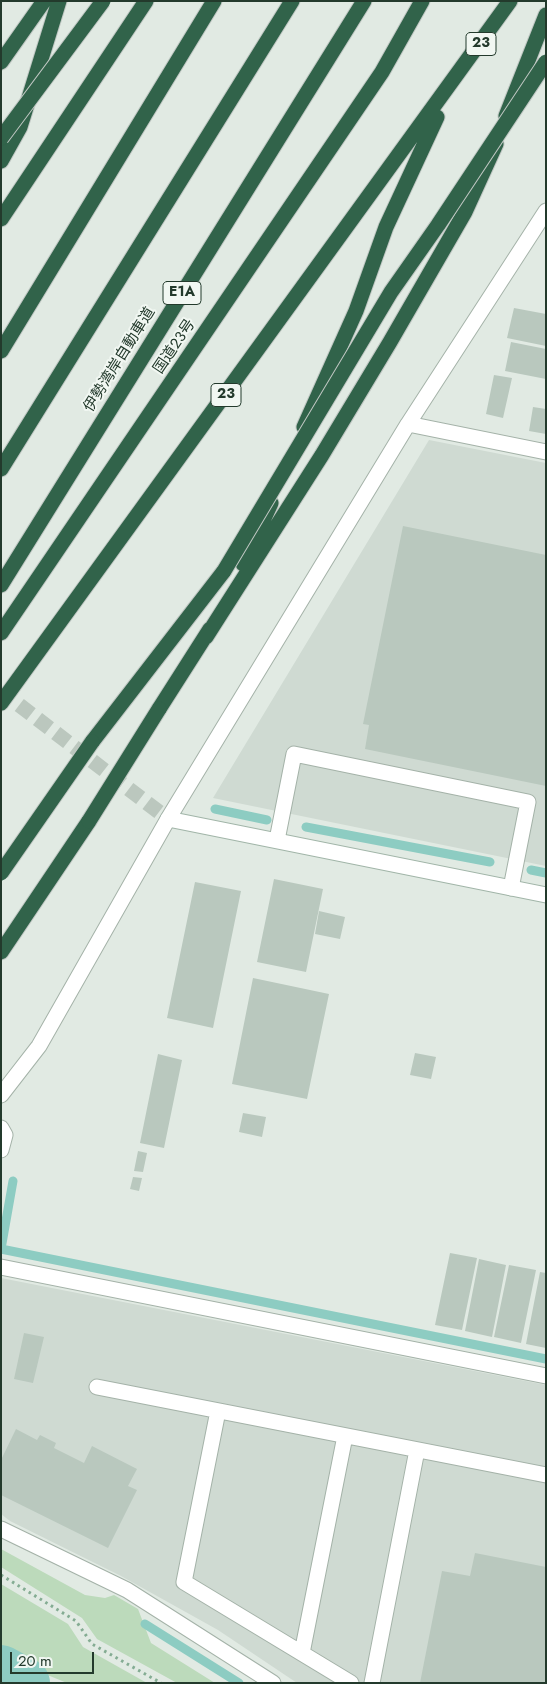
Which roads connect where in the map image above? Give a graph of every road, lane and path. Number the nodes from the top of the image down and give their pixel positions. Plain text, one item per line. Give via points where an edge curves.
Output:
1 (44, 1) edge
2 (59, 1) edge
3 (103, 1) edge
4 (146, 1) edge
5 (214, 1) edge
6 (292, 1) edge
7 (364, 1) edge
8 (422, 1) edge
9 (510, 1) edge
10 (546, 15) edge
11 (1, 62) edge
12 (546, 62) edge
13 (451, 86) junction
14 (1, 138) edge
15 (1, 161) edge
16 (546, 211) edge
17 (1, 219) edge
18 (1, 351) edge
19 (408, 424) junction
20 (546, 452) edge
21 (1, 469) edge
22 (1, 585) edge
23 (1, 633) edge
24 (206, 636) junction
25 (1, 703) edge
26 (168, 819) junction
27 (277, 840) junction
28 (1, 873) edge
29 (511, 888) junction
30 (546, 895) edge
31 (1, 952) edge
32 (1, 1095) edge
33 (1, 1128) edge
34 (1, 1150) edge
35 (1, 1267) edge
36 (546, 1376) edge
37 (97, 1387) dead end
38 (218, 1411) junction
39 (344, 1436) junction
40 (417, 1450) junction
41 (546, 1475) edge
42 (1, 1530) edge
43 (1, 1575) edge
44 (302, 1653) junction
45 (161, 1683) edge
46 (273, 1683) edge
47 (351, 1683) edge
48 (372, 1683) edge

1 - 11 highway
2 - 15 highway via 20,127
3 - 14 highway, bridge
4 - 17 highway
5 - 18 highway
6 - 21 highway
7 - 22 highway, 伊勢湾岸自動車道 / E1A
8 - 23 highway, 国道23号 via 382,72
9 - 13 highway, 23
10 - 24 highway via 489,161 465,212 327,447
12 - 28 highway, bridge via 391,292 224,571 92,742
13 - 24 highway via 386,226 356,311 248,555
13 - 25 highway, 23
16 - 19 street
19 - 20 street
19 - 26 street
24 - 31 highway, bridge via 89,821
26 - 27 street
26 - 32 street via 39,1046
27 - 29 street
27 - 29 street via 294,754 519,800 528,802
29 - 30 street
33 - 34 street via 5,1135
35 - 36 street
37 - 38 street
38 - 39 street
38 - 44 street via 184,1582
39 - 40 street
39 - 44 street
40 - 41 street
40 - 48 street
42 - 46 street via 127,1590
43 - 45 path via 76,1621 92,1644
44 - 47 street

